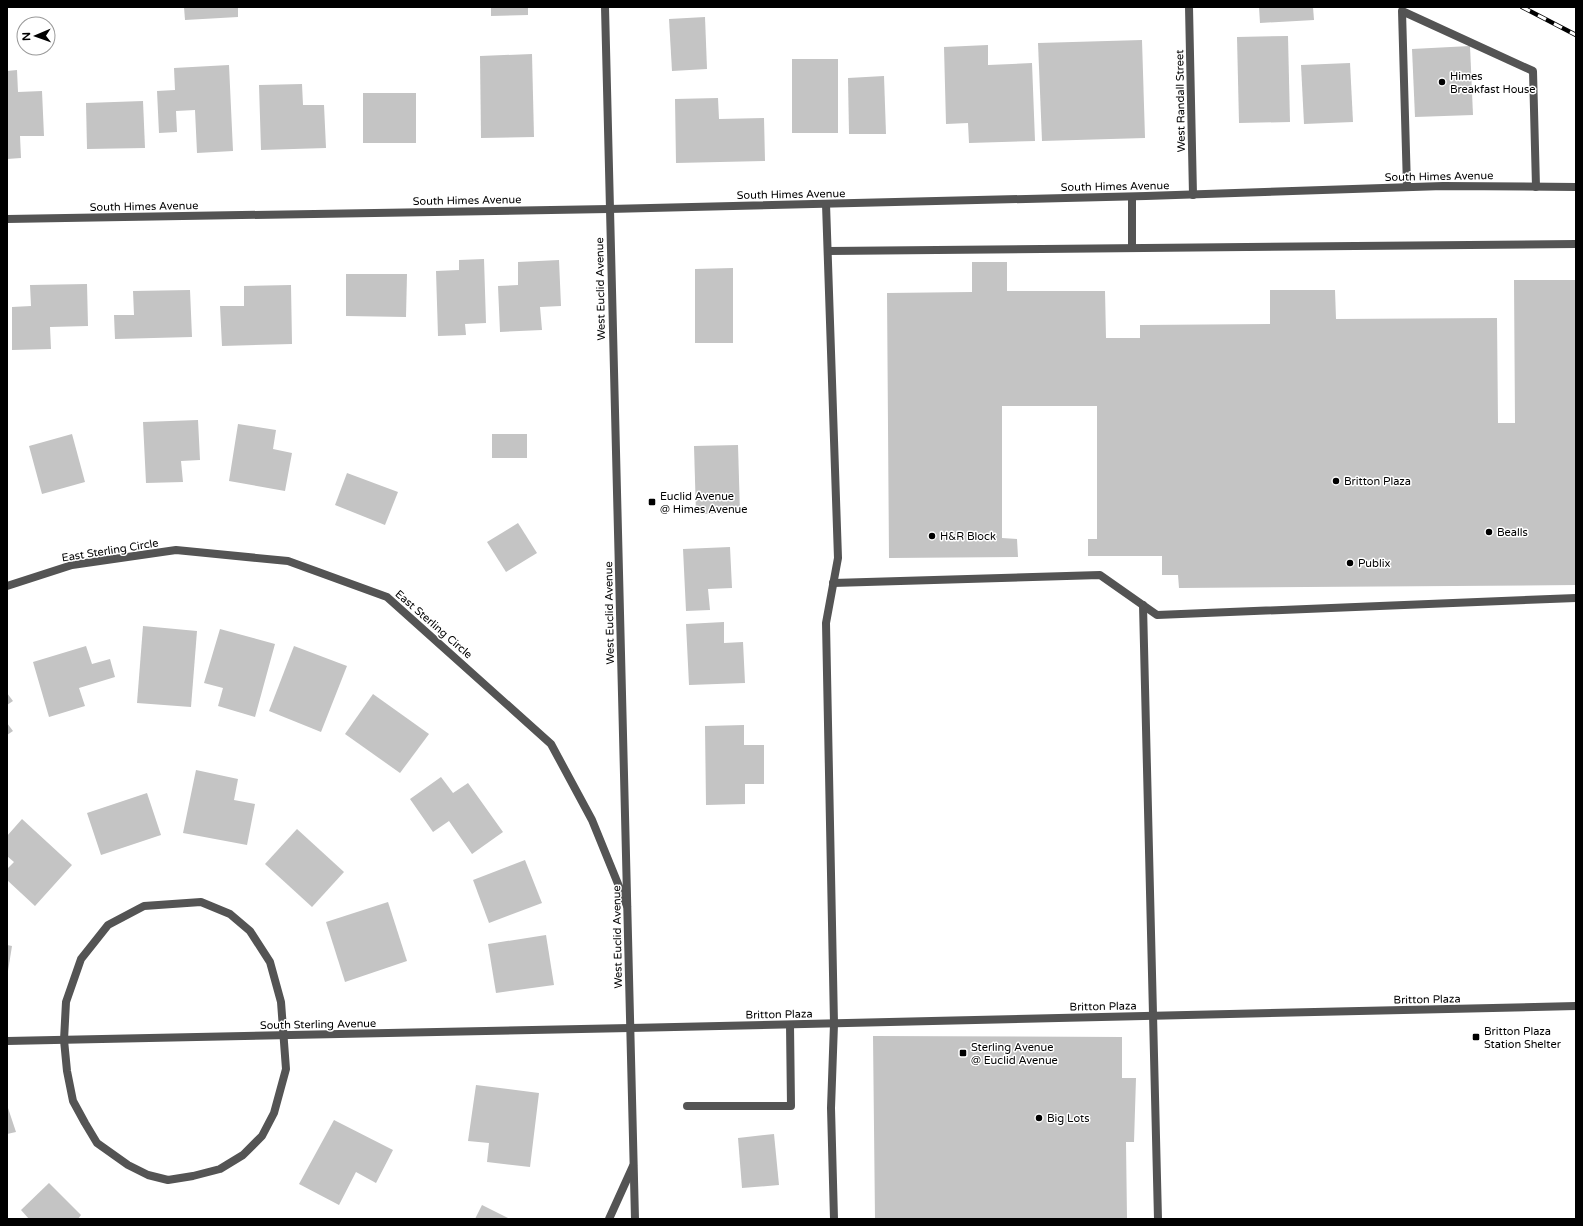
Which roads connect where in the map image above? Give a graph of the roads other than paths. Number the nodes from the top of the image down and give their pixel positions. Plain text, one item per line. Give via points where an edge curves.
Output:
1 (605, 7) edge
2 (1189, 7) edge
3 (1536, 186) junction
4 (1407, 187) junction
5 (1576, 187) edge
6 (1193, 195) junction
7 (1132, 197) junction
8 (826, 204) junction
9 (610, 209) junction
10 (7, 219) edge
11 (1576, 244) edge
12 (1132, 248) junction
13 (828, 251) junction
14 (833, 583) junction
15 (7, 586) edge
16 (1576, 598) edge
17 (1143, 605) junction
18 (627, 908) junction
19 (1576, 1006) edge
20 (1153, 1016) junction
21 (834, 1024) junction
22 (790, 1025) junction
23 (630, 1028) junction
24 (284, 1036) junction
25 (64, 1040) junction
26 (7, 1041) edge
27 (688, 1106) dead end
28 (633, 1166) junction
29 (609, 1219) edge
30 (635, 1219) edge
31 (834, 1219) edge
32 (1158, 1219) edge

1 - 9 street, West Euclid Avenue
2 - 6 street, West Randall Street
3 - 4 street, South Himes Avenue
3 - 4 street via 1533,71 1402,11
3 - 5 street, South Himes Avenue
4 - 6 street, South Himes Avenue
6 - 7 street, South Himes Avenue
7 - 8 street, South Himes Avenue
7 - 12 street
8 - 9 street, South Himes Avenue
8 - 13 street
9 - 10 street, South Himes Avenue
9 - 18 street, West Euclid Avenue
11 - 12 street
12 - 13 street
13 - 14 street via 838,558
14 - 17 street via 1100,575
14 - 21 street via 826,623
15 - 18 street, East Sterling Circle via 72,565 176,550 288,560 386,597 551,744 592,820
16 - 17 street via 1156,615
17 - 20 street
18 - 23 street, West Euclid Avenue
19 - 20 street, Britton Plaza
20 - 21 street, Britton Plaza
20 - 32 street
21 - 22 street, Britton Plaza
21 - 31 street via 831,1108
22 - 23 street, Britton Plaza
22 - 27 street via 791,1106
23 - 24 street, South Sterling Avenue
23 - 28 street, West Euclid Avenue
24 - 25 street, South Sterling Avenue
24 - 25 street via 281,1002 270,962 250,931 230,914 201,902 144,906 108,926 81,959 66,1002
24 - 25 street via 286,1069 274,1113 262,1136 243,1155 220,1169 168,1180 128,1166 97,1143 73,1101
25 - 26 street, South Sterling Avenue
28 - 29 street
28 - 30 street, West Euclid Avenue

